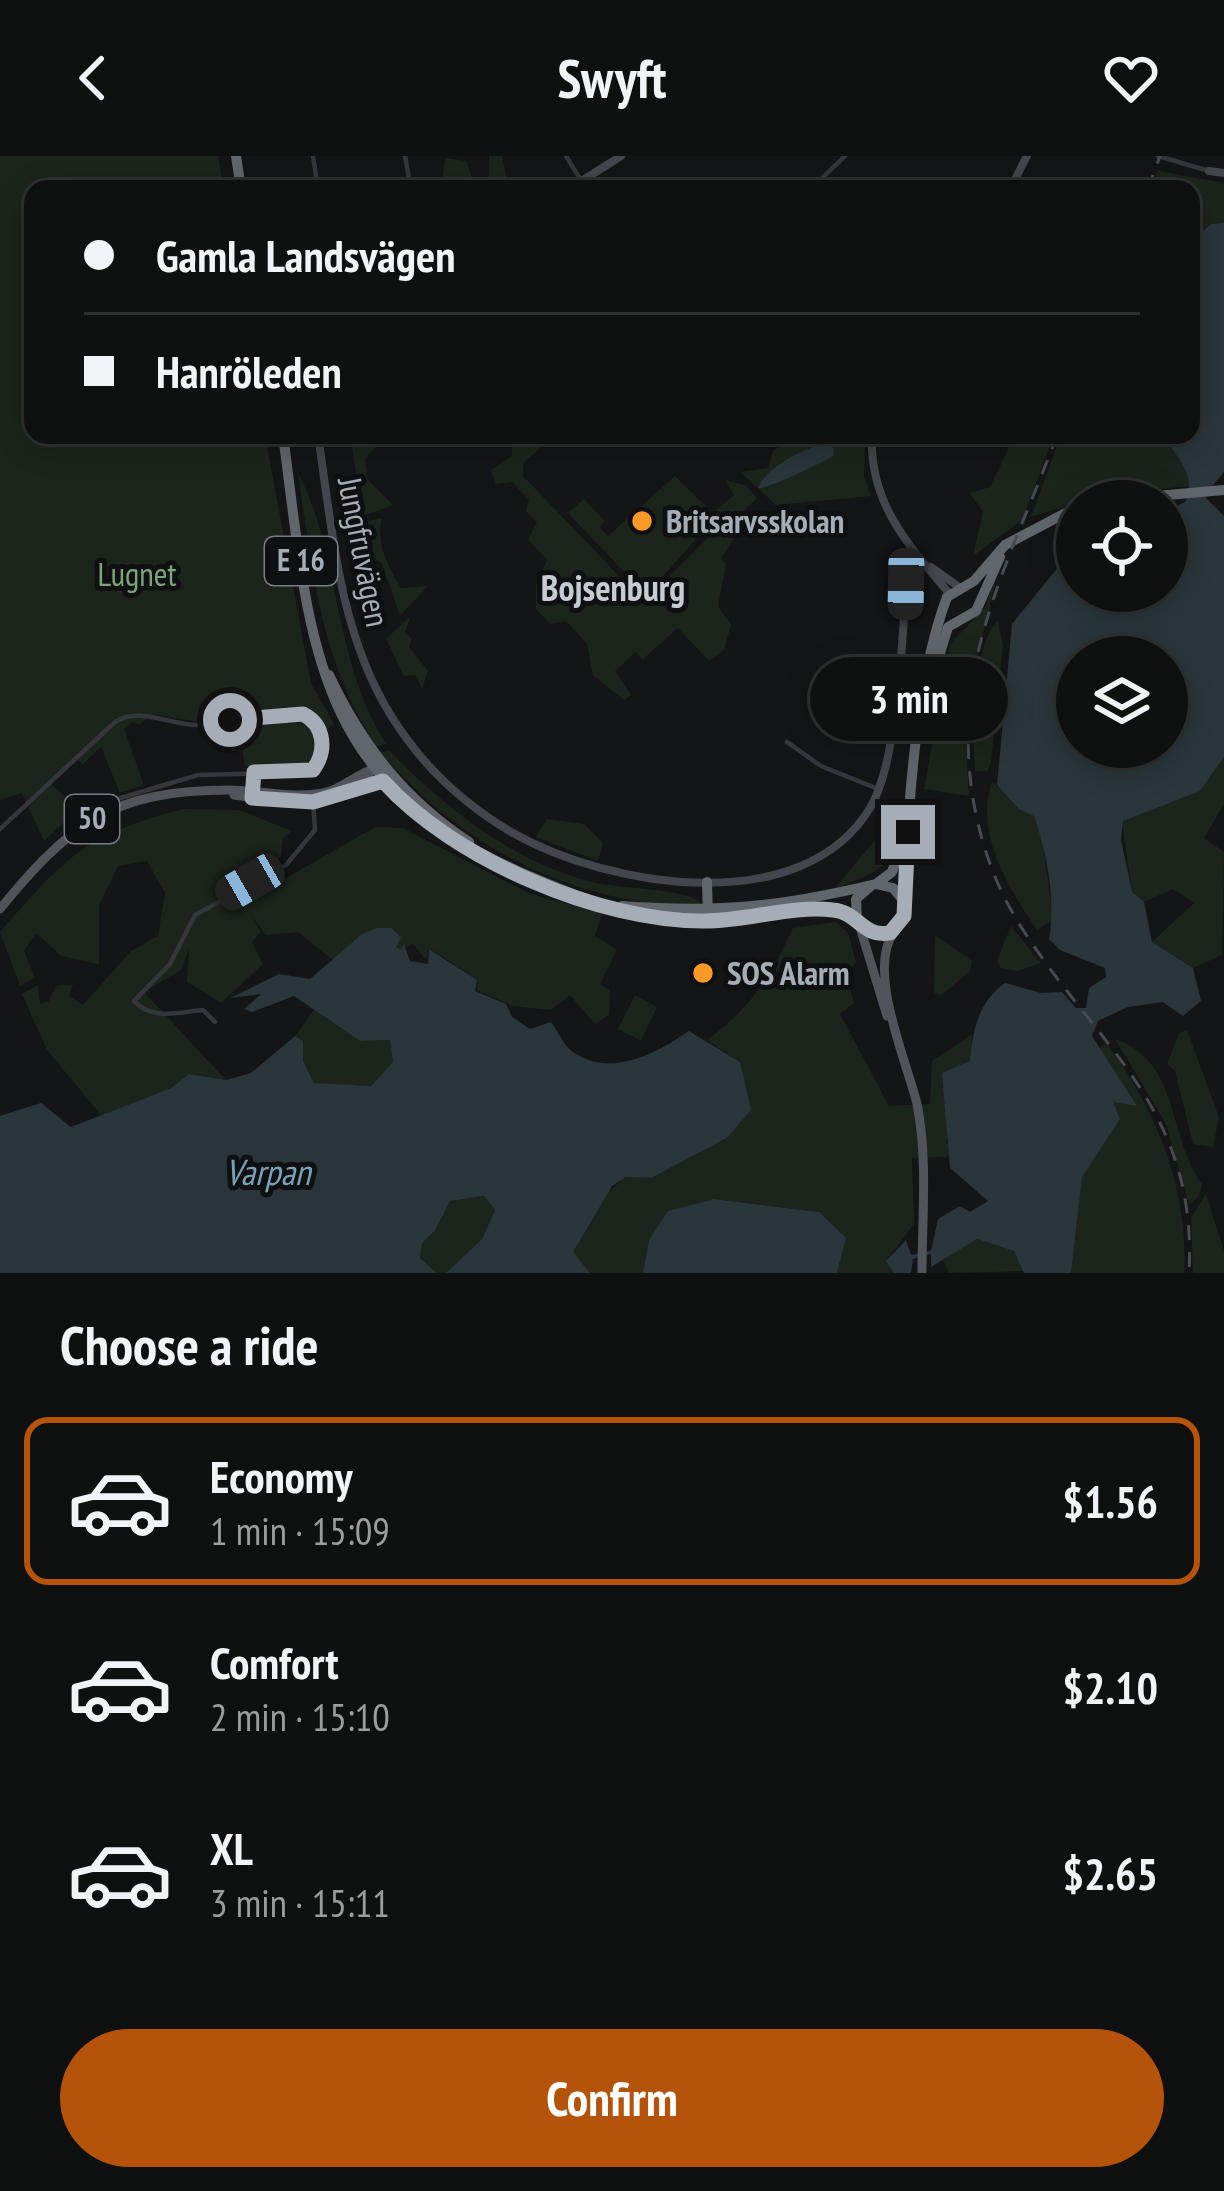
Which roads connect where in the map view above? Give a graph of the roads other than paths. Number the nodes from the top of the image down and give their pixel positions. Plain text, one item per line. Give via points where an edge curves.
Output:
1 (621, 156) edge
2 (845, 156) edge
3 (1158, 156) edge
4 (1209, 171) joint
5 (1224, 172) edge
6 (585, 180) edge
7 (820, 180) edge
8 (282, 444) edge
9 (320, 444) edge
10 (873, 444) edge
11 (1218, 491) edge
12 (1188, 493) edge
13 (1056, 518) edge
14 (1019, 538) junction
15 (917, 556) junction
16 (955, 592) junction
17 (978, 601) junction
18 (960, 619) junction
19 (320, 651) junction
20 (925, 704) junction
21 (787, 742) dead end
22 (372, 768) junction
23 (254, 772) junction
24 (383, 781) junction
25 (354, 789) junction
26 (878, 789) junction
27 (252, 794) junction
28 (312, 798) junction
29 (97, 805) dead end
30 (908, 821) junction
31 (0, 830) edge
32 (490, 859) junction
33 (707, 882) junction
34 (874, 884) junction
35 (905, 902) junction
36 (0, 909) edge
37 (708, 916) junction
38 (858, 922) junction
39 (897, 928) junction
40 (215, 1022) dead end
41 (920, 1137) junction
42 (922, 1273) edge

1 - 6 street
2 - 7 street
3 - 4 street
4 - 5 street
8 - 19 highway, E 16
9 - 33 street, Jungfruvägen via 357,644 392,717 427,764 480,811 540,847 610,871
10 - 15 street via 882,503
11 - 12 highway
13 - 14 highway
14 - 16 highway
14 - 17 highway via 993,565
15 - 16 street
15 - 26 street, Jungfruvägen via 907,576
16 - 17 highway
16 - 18 highway via 950,613
16 - 20 highway via 930,658
17 - 18 highway
18 - 20 highway via 946,630
19 - 22 highway, E 16
19 - 22 highway, E 16 via 328,691
20 - 30 highway
21 - 26 street
22 - 24 highway, E 16
22 - 25 main road, 50
22 - 28 main road, 50
22 - 32 highway, E 16
23 - 27 street
23 - 29 street via 175,779
23 - 31 street via 313,770 322,747 314,720 291,712 196,724 129,715
24 - 25 highway, 50
24 - 32 highway, E 16 via 431,825
25 - 28 main road, 50
26 - 33 street, Jungfruvägen via 828,853 781,872
27 - 28 main road, 50
27 - 36 main road, 50 via 157,795 101,814 52,847
28 - 40 street via 315,830 286,866 195,915 170,964 134,1001 165,1014 203,1010
30 - 34 highway via 895,868
30 - 35 highway
32 - 37 highway, E 16 via 612,907 660,919
33 - 37 highway
34 - 35 highway via 893,887
34 - 37 highway, E 16
34 - 38 highway via 856,899
35 - 39 highway
37 - 38 highway, E 16 via 830,909
38 - 39 highway via 882,934
38 - 41 main road
39 - 41 main road via 885,950 886,977
41 - 42 main road

